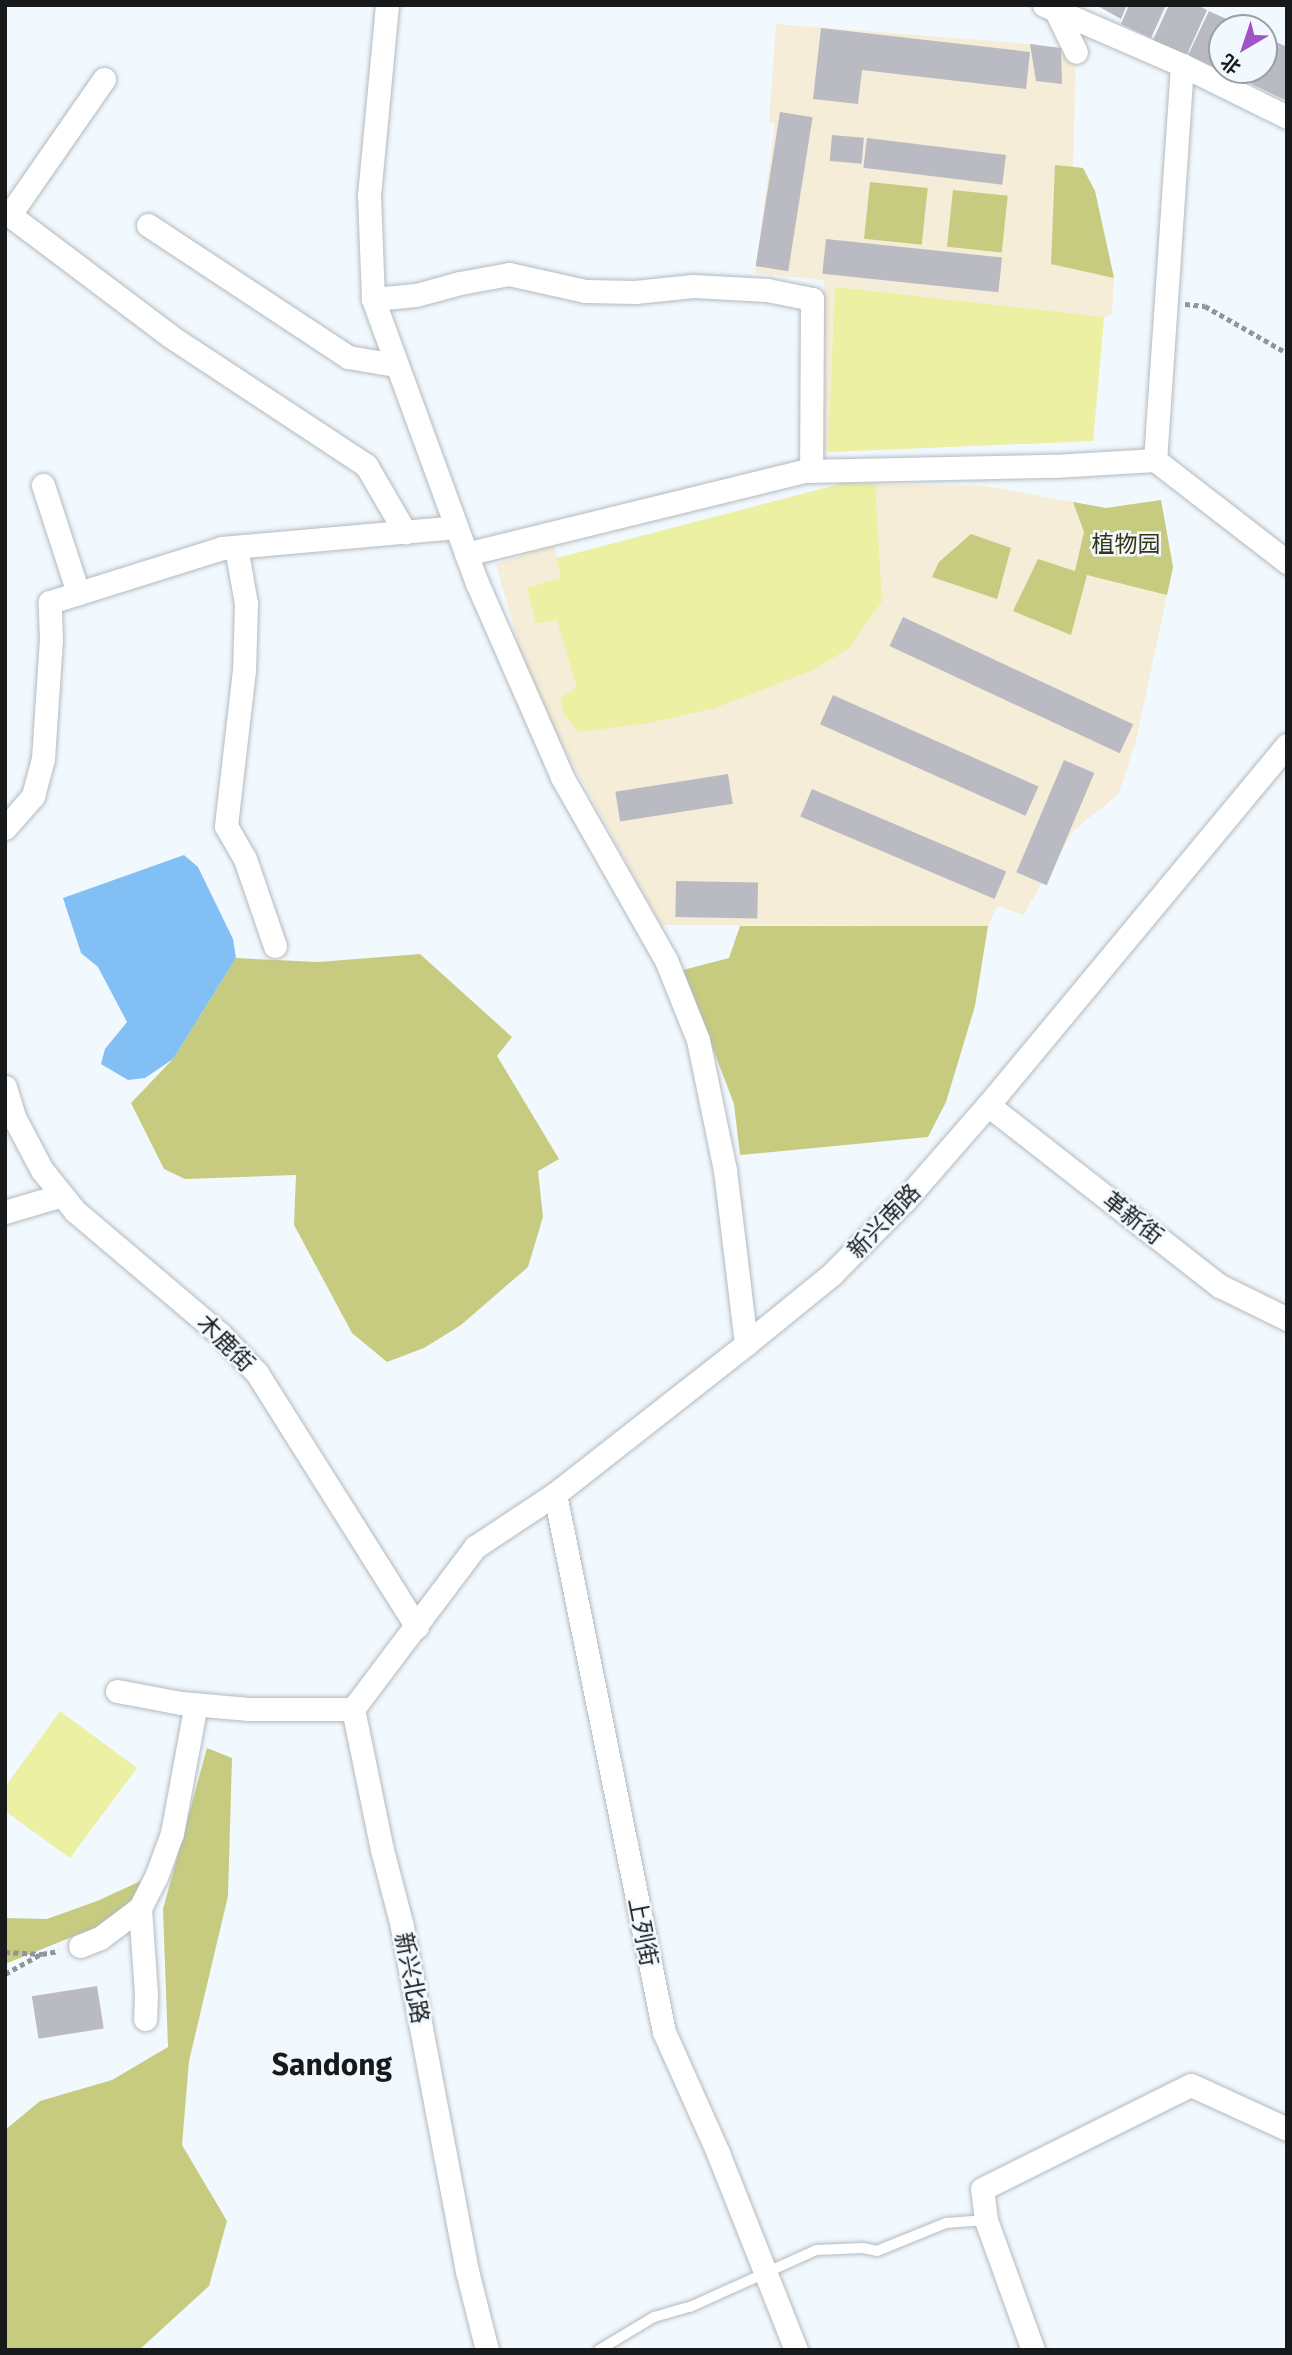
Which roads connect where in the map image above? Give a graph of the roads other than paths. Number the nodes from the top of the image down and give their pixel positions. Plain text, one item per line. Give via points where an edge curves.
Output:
1 (387, 5) edge
2 (1050, 6) edge
3 (1076, 52) dead end
4 (1182, 65) junction
5 (104, 79) dead end
6 (1287, 117) edge
7 (10, 225) edge
8 (148, 225) dead end
9 (373, 299) junction
10 (396, 365) junction
11 (1155, 460) junction
12 (811, 471) junction
13 (43, 485) dead end
14 (456, 527) junction
15 (405, 532) junction
16 (236, 547) junction
17 (466, 554) junction
18 (1287, 562) edge
19 (78, 593) junction
20 (1287, 745) edge
21 (5, 828) edge
22 (275, 946) dead end
23 (5, 1087) edge
24 (988, 1105) junction
25 (62, 1195) junction
26 (5, 1212) edge
27 (1287, 1319) edge
28 (746, 1344) junction
29 (555, 1494) junction
30 (417, 1627) junction
31 (117, 1691) dead end
32 (196, 1704) junction
33 (353, 1709) junction
34 (140, 1908) junction
35 (80, 1946) road end
36 (145, 2019) dead end
37 (1287, 2129) edge
38 (986, 2220) junction
39 (766, 2274) junction
40 (487, 2350) edge
41 (599, 2350) edge
42 (796, 2350) edge
43 (1032, 2350) edge

1 - 9 street via 369,195
2 - 3 street
2 - 4 street
4 - 6 street
4 - 11 street
5 - 7 street via 11,213
7 - 15 street via 366,465
8 - 10 street via 348,357
9 - 10 street
9 - 12 street via 416,295 509,274 585,292 693,286 766,290 812,299
10 - 14 street
11 - 12 street
11 - 18 street
12 - 17 street
13 - 19 street
14 - 15 street
14 - 17 street
15 - 16 street
16 - 19 street
16 - 22 street via 246,604 244,670 226,826 245,859
17 - 28 street via 562,777 666,960 698,1040 725,1170
19 - 21 street via 50,602 43,759 33,796
20 - 24 street, 新兴南路
23 - 25 street, 木鹿街 via 15,1119 42,1170
24 - 27 street, 革新街 via 1220,1286
24 - 28 street, 新兴南路 via 832,1274
25 - 26 street
25 - 30 street, 木鹿街 via 219,1333 257,1373
28 - 29 street, 新兴南路
29 - 30 street, 新兴南路 via 475,1546
29 - 39 street, 上列街 via 664,2032
30 - 33 street
31 - 32 street
32 - 33 street
32 - 34 street via 172,1833
33 - 40 street, 新兴北路 via 402,1926 467,2271
34 - 35 street via 100,1938
34 - 36 street
37 - 38 street via 1191,2085 982,2189
38 - 39 lane via 946,2223 877,2251 816,2250
38 - 43 street
39 - 41 lane via 690,2307 653,2317
39 - 42 street, 上列街

